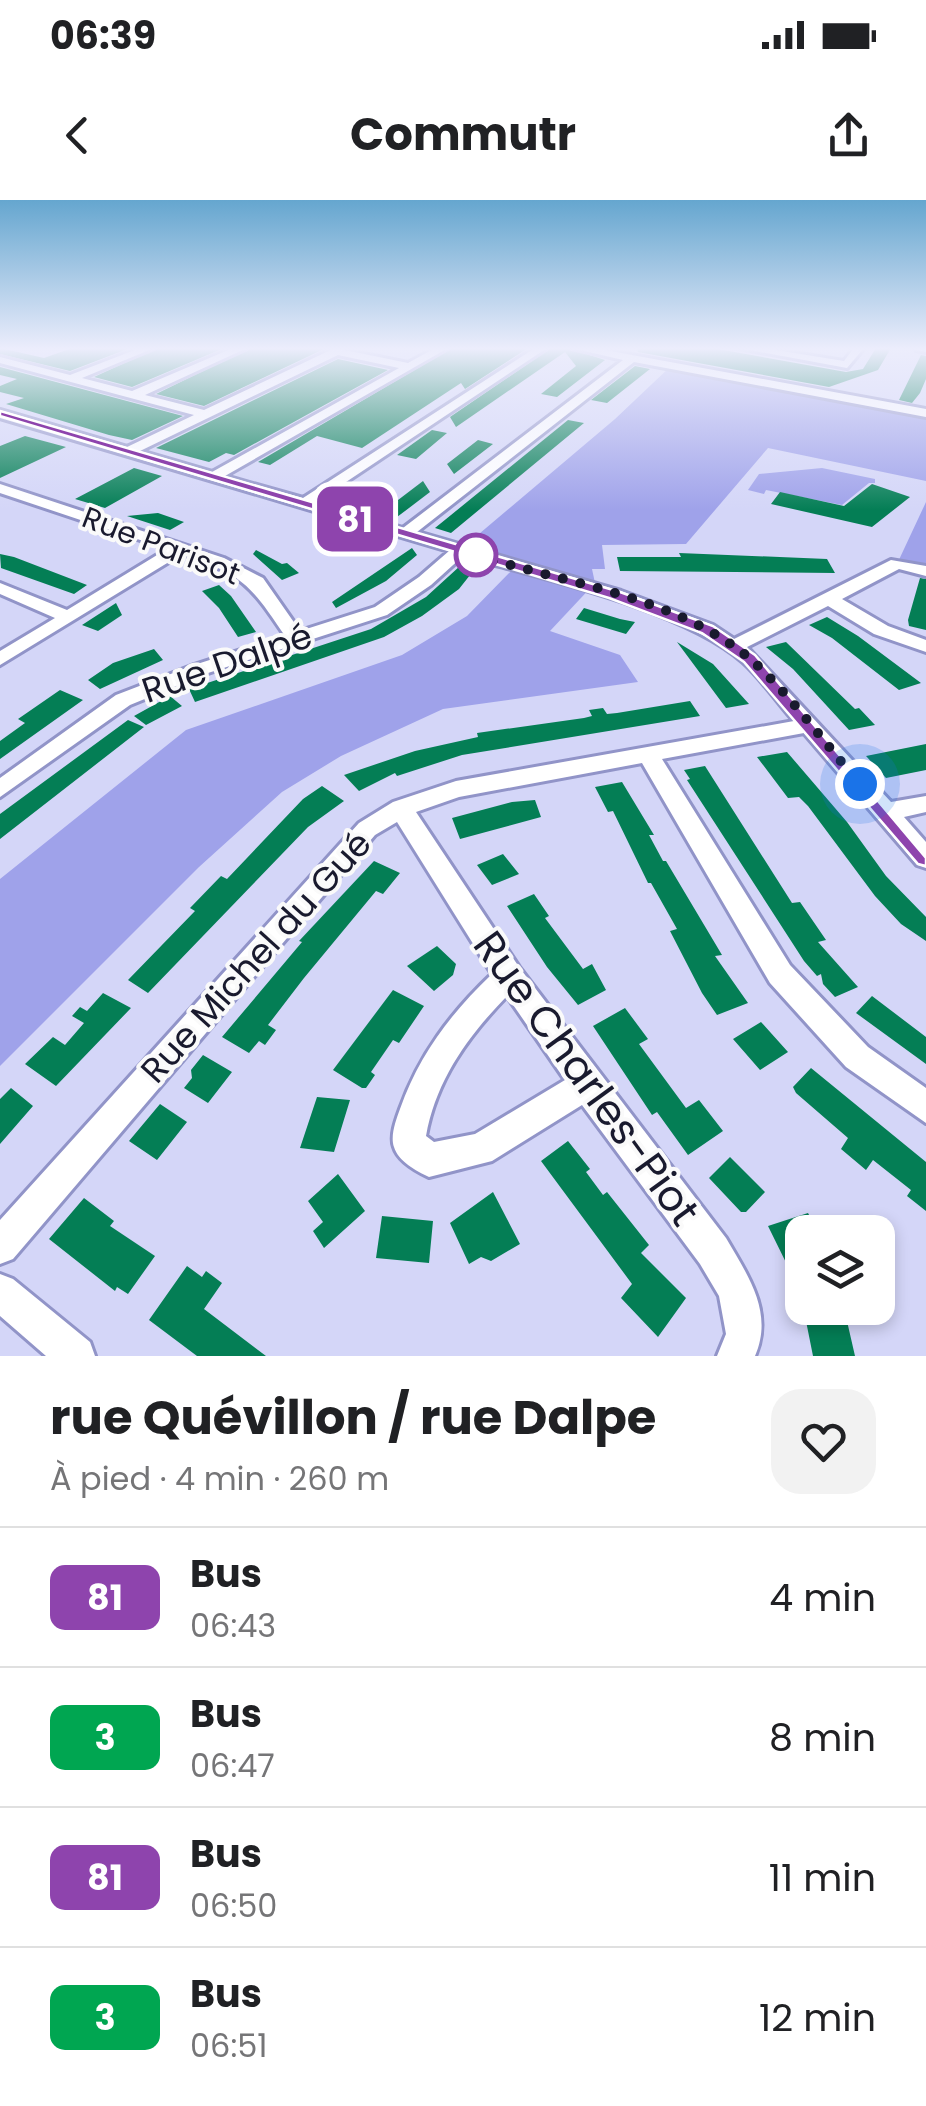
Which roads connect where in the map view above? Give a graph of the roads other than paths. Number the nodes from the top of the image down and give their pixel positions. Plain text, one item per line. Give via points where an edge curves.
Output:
1 (161, 402) edge
2 (232, 402) edge
3 (347, 402) edge
4 (460, 402) edge
5 (575, 402) edge
6 (867, 402) edge
7 (926, 413) edge
8 (0, 414) edge
9 (207, 414) junction
10 (128, 452) junction
11 (213, 477) junction
12 (0, 488) edge
13 (304, 504) junction
14 (405, 534) junction
15 (181, 548) junction
16 (460, 550) junction
17 (926, 571) edge
18 (0, 588) edge
19 (826, 597) junction
20 (70, 616) junction
21 (882, 630) junction
22 (296, 638) junction
23 (926, 646) edge
24 (733, 647) junction
25 (0, 659) edge
26 (926, 662) edge
27 (809, 726) junction
28 (648, 754) junction
29 (0, 789) edge
30 (926, 804) edge
31 (401, 808) junction
32 (885, 812) junction
33 (926, 858) edge
34 (509, 976) junction
35 (586, 1085) junction
36 (926, 1107) edge
37 (0, 1246) edge
38 (0, 1292) edge
39 (76, 1356) edge
40 (736, 1356) edge

1 - 9 street
2 - 9 street
3 - 11 street
4 - 13 street
5 - 14 street
6 - 7 street
8 - 10 street
9 - 10 street
10 - 11 street
11 - 13 street
12 - 15 street, Rue Parisot
13 - 14 street
14 - 16 street
15 - 20 street
15 - 22 street, Rue Parisot via 256,582
16 - 22 street, Rue Dalpé via 381,611
16 - 24 street via 673,615
17 - 19 street via 897,564
18 - 20 street
19 - 21 street
19 - 24 street
20 - 25 street
21 - 23 street
21 - 26 street
22 - 29 street, Rue Dalpé via 122,700
24 - 27 street
27 - 28 street, Rue Michel du Gué
27 - 32 street
28 - 31 street, Rue Michel du Gué via 456,789
28 - 36 street via 780,974 858,1057
30 - 32 street
31 - 34 street, Rue Charles-Piot
31 - 37 street, Rue Michel du Gué via 367,829
32 - 33 street
34 - 35 street, Rue Charles-Piot
34 - 35 street via 465,1017 432,1070 412,1113 408,1142 430,1160 480,1149
35 - 40 street, Rue Charles-Piot via 736,1290 745,1335
38 - 39 street

